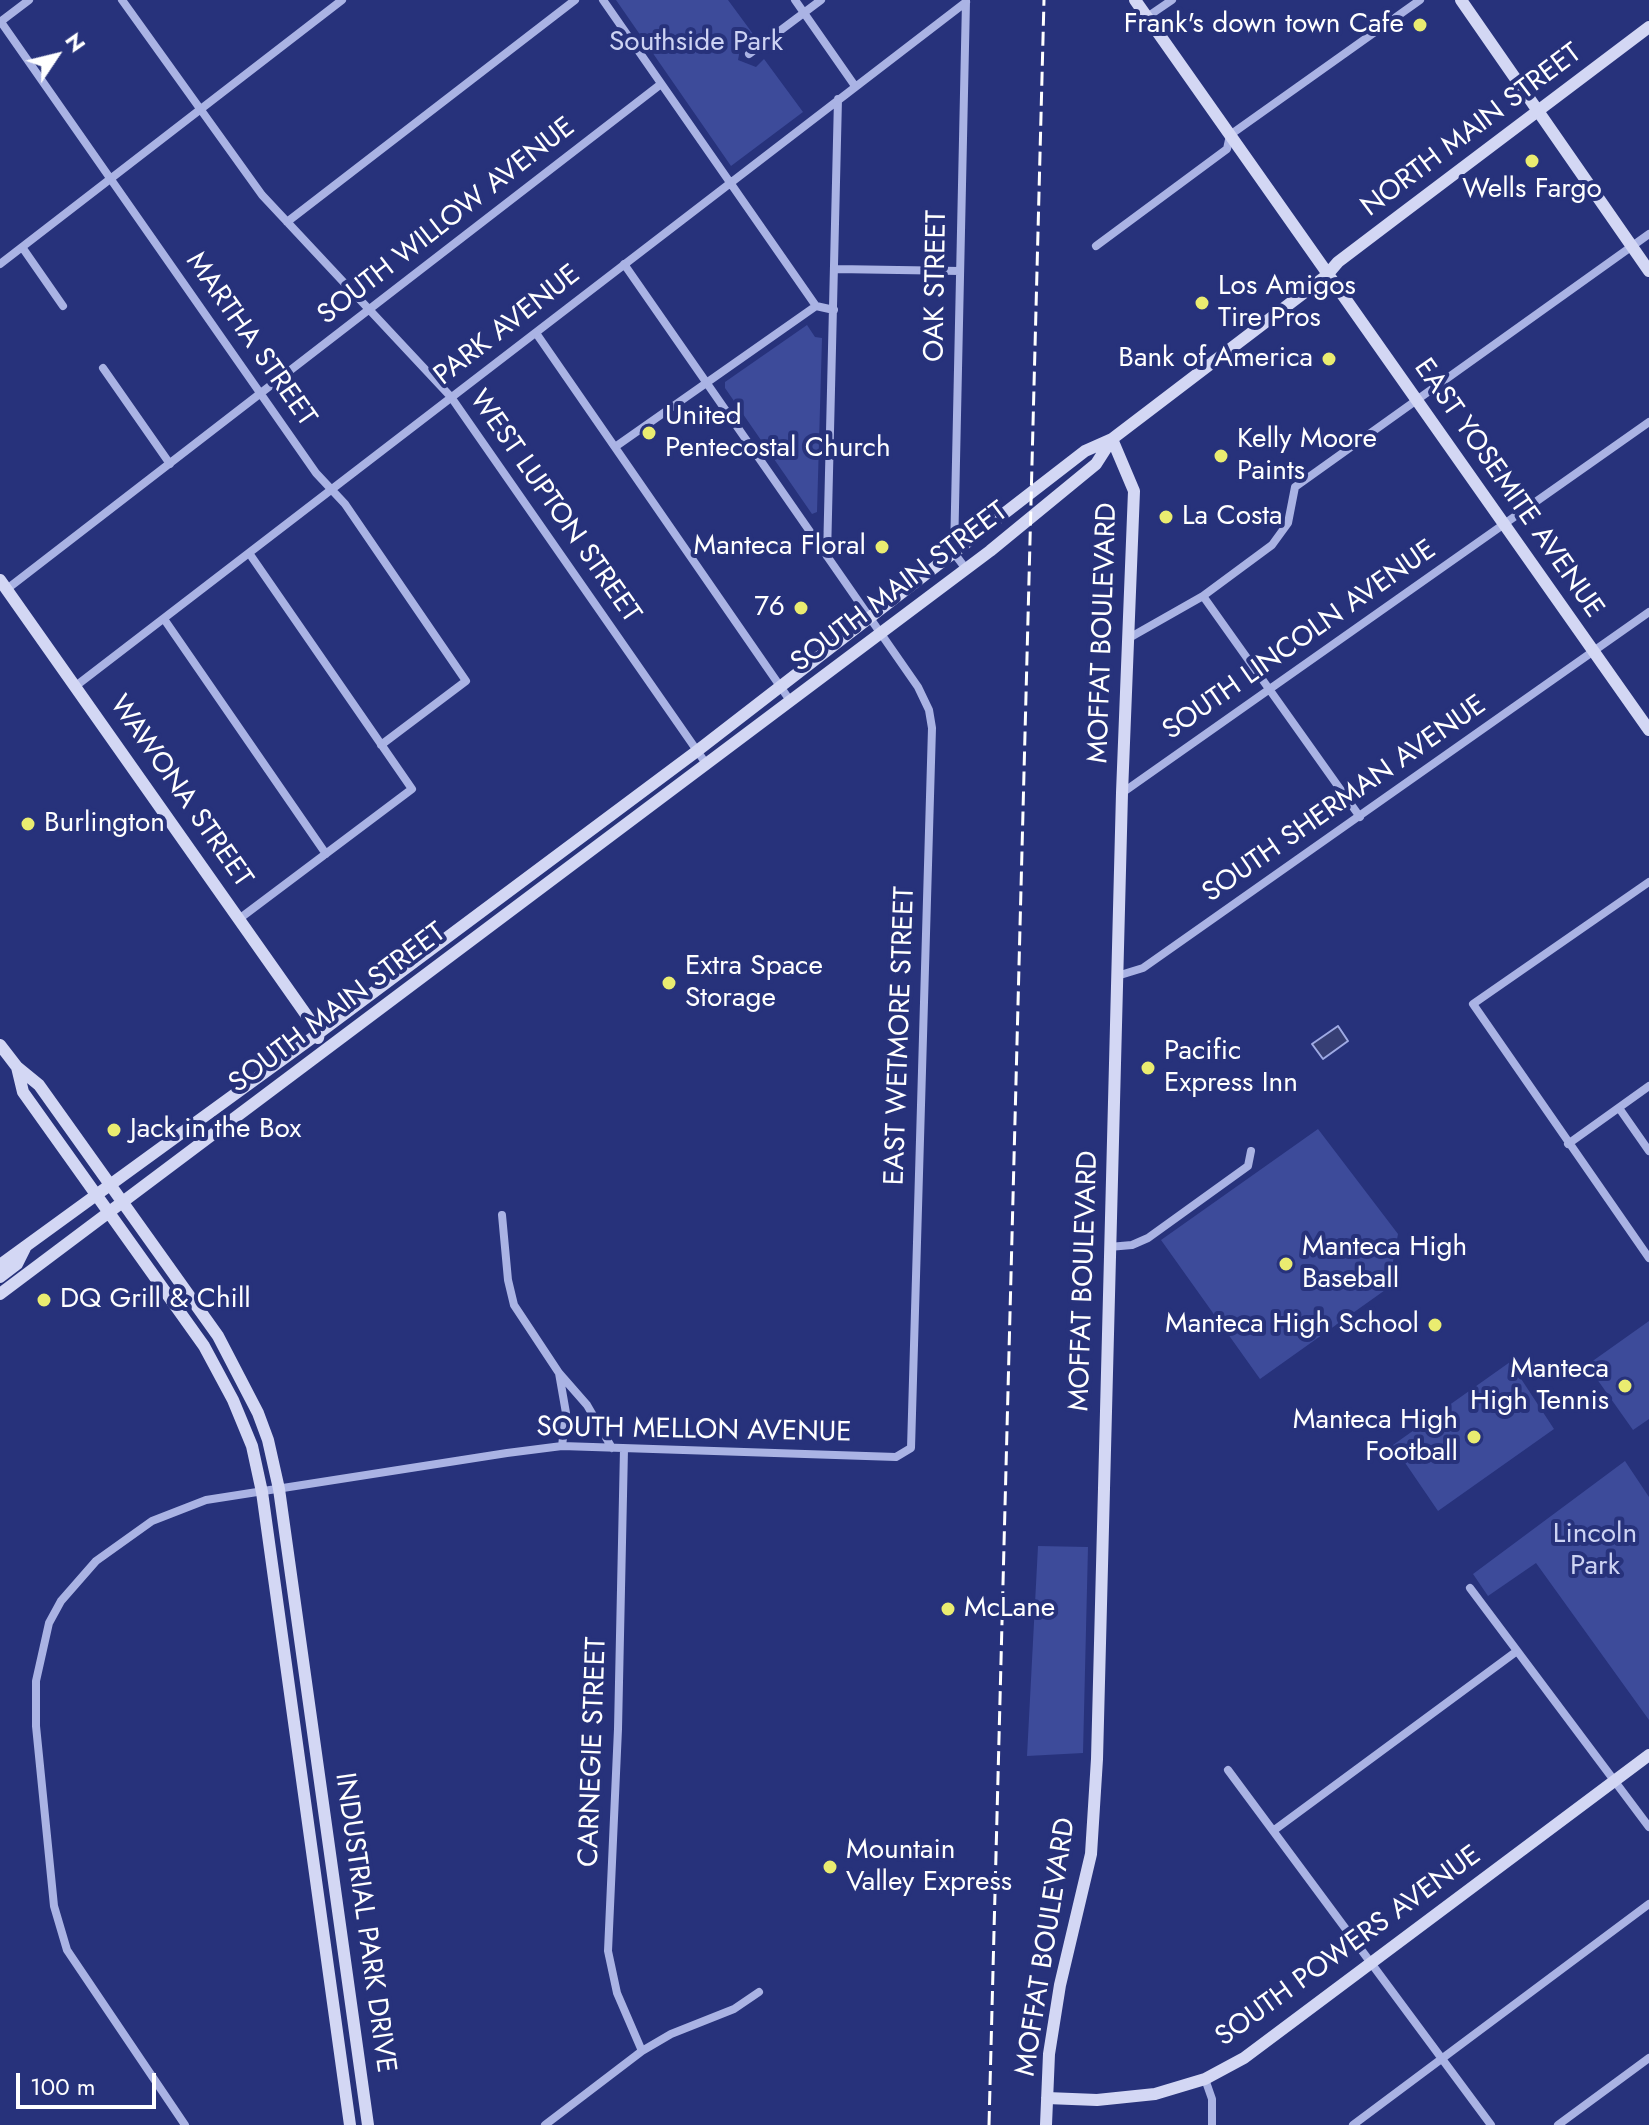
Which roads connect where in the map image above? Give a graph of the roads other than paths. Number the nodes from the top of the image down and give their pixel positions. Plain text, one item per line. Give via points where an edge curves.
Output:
1 (29, 0) edge
2 (122, 0) edge
3 (342, 0) edge
4 (575, 0) edge
5 (603, 0) edge
6 (795, 0) edge
7 (821, 0) edge
8 (1135, 0) edge
9 (1172, 0) edge
10 (1420, 0) edge
11 (1461, 0) edge
12 (966, 1) edge
13 (804, 13) junction
14 (1147, 17) junction
15 (0, 22) edge
16 (1649, 27) edge
17 (749, 54) dead end
18 (661, 84) junction
19 (855, 86) junction
20 (838, 99) junction
21 (200, 110) junction
22 (1539, 111) junction
23 (1230, 135) junction
24 (112, 178) junction
25 (730, 182) junction
26 (287, 222) junction
27 (1649, 234) edge
28 (1096, 246) dead end
29 (1632, 246) junction
30 (22, 247) junction
31 (0, 264) edge
32 (624, 264) junction
33 (836, 269) junction
34 (960, 271) junction
35 (1649, 271) edge
36 (1326, 276) junction
37 (63, 306) dead end
38 (816, 306) junction
39 (371, 310) junction
40 (834, 310) junction
41 (536, 333) junction
42 (103, 368) dead end
43 (706, 382) junction
44 (260, 394) junction
45 (451, 397) junction
46 (1416, 400) junction
47 (1649, 422) edge
48 (1112, 439) junction
49 (615, 447) junction
50 (170, 464) junction
51 (331, 489) junction
52 (1503, 524) junction
53 (249, 553) junction
54 (954, 553) junction
55 (827, 557) junction
56 (966, 569) junction
57 (4, 584) edge
58 (1203, 596) junction
59 (1649, 612) edge
60 (869, 617) junction
61 (164, 619) junction
62 (881, 634) junction
63 (1129, 638) junction
64 (1593, 652) junction
65 (77, 685) junction
66 (781, 687) junction
67 (1271, 692) junction
68 (791, 702) junction
69 (1649, 730) edge
70 (381, 745) junction
71 (697, 751) junction
72 (707, 765) junction
73 (1122, 793) junction
74 (1360, 817) junction
75 (326, 854) junction
76 (1649, 882) edge
77 (490, 902) junction
78 (500, 916) junction
79 (239, 919) junction
80 (1117, 976) junction
81 (319, 1033) junction
82 (0, 1045) edge
83 (17, 1067) junction
84 (284, 1080) junction
85 (1649, 1086) edge
86 (1619, 1108) junction
87 (1568, 1144) junction
88 (1251, 1151) dead end
89 (1649, 1151) edge
90 (110, 1185) junction
91 (96, 1194) junction
92 (122, 1201) junction
93 (109, 1211) junction
94 (502, 1215) dead end
95 (26, 1245) junction
96 (1109, 1247) junction
97 (1649, 1258) edge
98 (0, 1265) edge
99 (0, 1277) edge
100 (0, 1294) edge
101 (559, 1373) junction
102 (562, 1446) junction
103 (612, 1448) junction
104 (624, 1449) junction
105 (889, 1457) joint
106 (279, 1489) junction
107 (262, 1492) junction
108 (1470, 1588) dead end
109 (300, 1646) junction
110 (282, 1648) junction
111 (1517, 1651) junction
112 (312, 1728) junction
113 (294, 1730) junction
114 (1649, 1755) edge
115 (1228, 1770) dead end
116 (1614, 1779) junction
117 (1649, 1827) edge
118 (1273, 1831) junction
119 (1649, 1904) edge
120 (1372, 1964) junction
121 (759, 1992) dead end
122 (642, 2051) junction
123 (1442, 2057) junction
124 (1649, 2058) edge
125 (1205, 2079) junction
126 (1047, 2098) junction
127 (185, 2125) edge
128 (350, 2125) edge
129 (368, 2125) edge
130 (545, 2125) edge
131 (1046, 2125) edge
132 (1212, 2125) edge
133 (1353, 2125) edge
134 (1491, 2125) edge
135 (1558, 2125) edge

1 - 15 street
2 - 21 street, WEST LUPTON STREET
3 - 21 street
4 - 26 street
5 - 18 street
6 - 13 street
7 - 13 street
8 - 14 main road, EAST YOSEMITE AVENUE
9 - 14 street
10 - 23 street
11 - 22 main road
12 - 19 street, PARK AVENUE
12 - 34 street, OAK STREET
13 - 17 street
13 - 19 street
14 - 23 main road, EAST YOSEMITE AVENUE
15 - 24 street, MARTHA STREET
16 - 22 main road, NORTH MAIN STREET
18 - 25 street
18 - 39 street, SOUTH WILLOW AVENUE
19 - 20 street, PARK AVENUE
20 - 25 street, PARK AVENUE
20 - 33 street
21 - 24 street
21 - 26 street, WEST LUPTON STREET via 239,168
22 - 29 main road
22 - 36 main road, NORTH MAIN STREET
23 - 28 street via 1227,149
23 - 36 main road, EAST YOSEMITE AVENUE
24 - 30 street
24 - 44 street, MARTHA STREET
25 - 32 street, PARK AVENUE
25 - 38 street
26 - 39 street, WEST LUPTON STREET
27 - 29 street
29 - 35 main road
29 - 46 street
30 - 31 street
30 - 37 street
32 - 41 street, PARK AVENUE
32 - 43 street, EAST WETMORE STREET
33 - 34 street
33 - 40 street
34 - 54 street, OAK STREET
36 - 46 main road, EAST YOSEMITE AVENUE
36 - 48 main road, SOUTH MAIN STREET
38 - 40 street
38 - 43 street
39 - 44 street, SOUTH WILLOW AVENUE
39 - 45 street, WEST LUPTON STREET
40 - 55 street
41 - 45 street, PARK AVENUE
41 - 49 street
42 - 50 street
43 - 49 street
43 - 55 street, EAST WETMORE STREET
44 - 50 street, SOUTH WILLOW AVENUE
44 - 51 street, MARTHA STREET
45 - 51 street, PARK AVENUE
45 - 71 street, WEST LUPTON STREET
46 - 52 main road, EAST YOSEMITE AVENUE
46 - 58 street via 1295,487 1282,535
47 - 52 street, SOUTH LINCOLN AVENUE
48 - 54 main road, SOUTH MAIN STREET via 1085,451
48 - 56 main road, SOUTH MAIN STREET via 1096,464
48 - 63 main road, MOFFAT BOULEVARD via 1134,491
49 - 66 street
50 - 57 street, SOUTH WILLOW AVENUE
51 - 53 street, PARK AVENUE
51 - 70 street, MARTHA STREET via 466,681
52 - 64 main road, EAST YOSEMITE AVENUE
52 - 67 street, SOUTH LINCOLN AVENUE
53 - 61 street, PARK AVENUE
53 - 70 street
54 - 56 street
54 - 60 main road, SOUTH MAIN STREET
55 - 60 street, EAST WETMORE STREET
56 - 62 main road, SOUTH MAIN STREET
57 - 65 main road, WAWONA STREET
58 - 63 street
58 - 67 street
59 - 64 street, SOUTH SHERMAN AVENUE
60 - 62 street, EAST WETMORE STREET
60 - 66 main road, SOUTH MAIN STREET
61 - 65 street, PARK AVENUE
61 - 75 street
62 - 68 main road, SOUTH MAIN STREET
62 - 105 street, EAST WETMORE STREET via 925,700 932,728 913,1437 908,1453
63 - 73 main road, MOFFAT BOULEVARD
64 - 69 main road, EAST YOSEMITE AVENUE
64 - 74 street, SOUTH SHERMAN AVENUE
65 - 79 main road, WAWONA STREET
66 - 68 street
66 - 71 main road, SOUTH MAIN STREET
67 - 73 street, SOUTH LINCOLN AVENUE
67 - 74 street
68 - 72 main road, SOUTH MAIN STREET
70 - 75 street via 412,789
71 - 72 street
71 - 77 main road, SOUTH MAIN STREET
72 - 78 main road, SOUTH MAIN STREET
73 - 80 main road, MOFFAT BOULEVARD
74 - 80 street, SOUTH SHERMAN AVENUE via 1143,968
75 - 79 street
76 - 87 street via 1473,1004
77 - 78 main road
77 - 81 main road, SOUTH MAIN STREET
78 - 84 main road, SOUTH MAIN STREET
79 - 81 main road, WAWONA STREET
80 - 96 main road, MOFFAT BOULEVARD
81 - 84 main road
81 - 90 main road, SOUTH MAIN STREET
82 - 83 main road
83 - 90 main road, INDUSTRIAL PARK DRIVE via 39,1085
83 - 91 main road, INDUSTRIAL PARK DRIVE via 23,1092
84 - 92 main road, SOUTH MAIN STREET
85 - 86 street
86 - 87 street
86 - 89 street
87 - 97 street
88 - 96 street via 1248,1166 1148,1238
90 - 91 main road, SOUTH MAIN STREET
90 - 92 main road, INDUSTRIAL PARK DRIVE
91 - 93 main road, INDUSTRIAL PARK DRIVE
91 - 95 main road, SOUTH MAIN STREET
92 - 93 main road, SOUTH MAIN STREET
92 - 106 main road, INDUSTRIAL PARK DRIVE via 239,1374 268,1440
93 - 100 main road, SOUTH MAIN STREET
93 - 107 main road, INDUSTRIAL PARK DRIVE via 224,1381 252,1446
94 - 101 street via 514,1305
95 - 98 main road, SOUTH MAIN STREET
95 - 99 main road via 17,1264
96 - 126 main road, MOFFAT BOULEVARD via 1092,1840 1060,1985
101 - 102 street via 566,1413
101 - 103 street via 587,1405
102 - 103 street, SOUTH MELLON AVENUE
102 - 106 street, SOUTH MELLON AVENUE
103 - 104 street, SOUTH MELLON AVENUE
104 - 105 street, SOUTH MELLON AVENUE
104 - 122 street, CARNEGIE STREET via 608,1951 617,1993
106 - 107 street, SOUTH MELLON AVENUE
106 - 109 main road, INDUSTRIAL PARK DRIVE
107 - 110 main road, INDUSTRIAL PARK DRIVE
107 - 127 street, SOUTH MELLON AVENUE via 180,1508 123,1539 96,1561 49,1623 36,1681 36,1726 60,1932
108 - 111 street
109 - 110 main road
109 - 112 main road, INDUSTRIAL PARK DRIVE
110 - 113 main road, INDUSTRIAL PARK DRIVE
111 - 116 street
111 - 118 street
112 - 113 main road
112 - 129 main road, INDUSTRIAL PARK DRIVE
113 - 128 main road, INDUSTRIAL PARK DRIVE
114 - 116 main road, SOUTH POWERS AVENUE
115 - 118 street
116 - 117 street
116 - 120 main road, SOUTH POWERS AVENUE
118 - 120 street
119 - 123 street
120 - 123 street
120 - 125 main road, SOUTH POWERS AVENUE via 1244,2058
121 - 122 street
122 - 130 street
123 - 133 street
123 - 134 street
124 - 135 street
125 - 126 main road, SOUTH POWERS AVENUE via 1126,2099
125 - 132 street
126 - 131 main road, MOFFAT BOULEVARD

